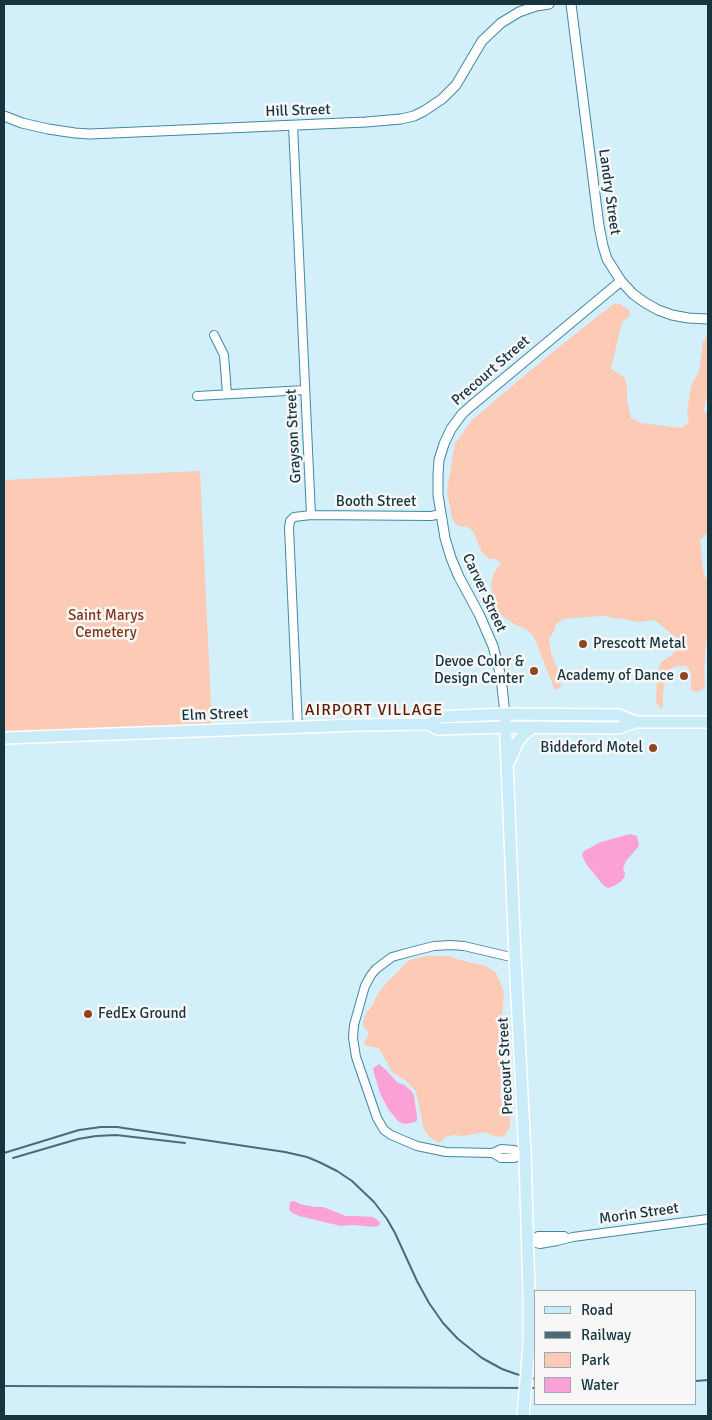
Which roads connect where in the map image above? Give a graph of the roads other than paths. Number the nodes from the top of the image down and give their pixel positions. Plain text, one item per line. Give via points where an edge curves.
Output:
1 (549, 4) edge
2 (570, 4) edge
3 (4, 116) edge
4 (294, 125) junction
5 (622, 282) junction
6 (708, 318) edge
7 (214, 335) dead end
8 (306, 390) junction
9 (228, 394) junction
10 (197, 396) dead end
11 (441, 514) junction
12 (311, 515) junction
13 (505, 714) junction
14 (635, 722) junction
15 (708, 722) edge
16 (428, 724) junction
17 (506, 727) junction
18 (298, 728) junction
19 (532, 728) junction
20 (4, 738) edge
21 (508, 766) junction
22 (515, 958) junction
23 (525, 1154) junction
24 (708, 1219) edge
25 (528, 1241) junction
26 (523, 1416) edge

1 - 4 street, Hill Street via 519,12 503,21 482,41 450,90 418,114 382,121
2 - 5 street, Landry Street via 601,240 607,259
3 - 4 street, Hill Street via 48,129 90,134
4 - 8 street, Grayson Street
5 - 6 street, Landry Street via 633,294 662,312
5 - 11 street, Precourt Street via 462,414 446,438 439,460
7 - 9 street via 224,356
8 - 9 street
8 - 12 street, Grayson Street
9 - 10 street
11 - 12 street, Booth Street
11 - 13 street, Carver Street via 451,558 493,646
12 - 18 street via 294,517 289,528
13 - 14 main road, Elm Street via 619,715
13 - 16 main road, Elm Street via 438,717
13 - 17 main road, Precourt Street
14 - 15 main road, Elm Street
14 - 19 main road, Elm Street via 619,728
16 - 17 main road, Elm Street via 438,729
16 - 18 main road, Elm Street
17 - 19 main road, Elm Street
17 - 21 main road, Precourt Street
18 - 20 main road, Elm Street
19 - 21 main road via 516,743
21 - 22 main road, Precourt Street
22 - 23 main road, Precourt Street
22 - 23 street via 451,945 392,957 371,975 362,996 353,1038 356,1057 384,1130 433,1150 493,1153 501,1158
23 - 25 main road, Precourt Street
24 - 25 street, Morin Street via 540,1244
25 - 26 main road, Precourt Street, bridge via 529,1345

